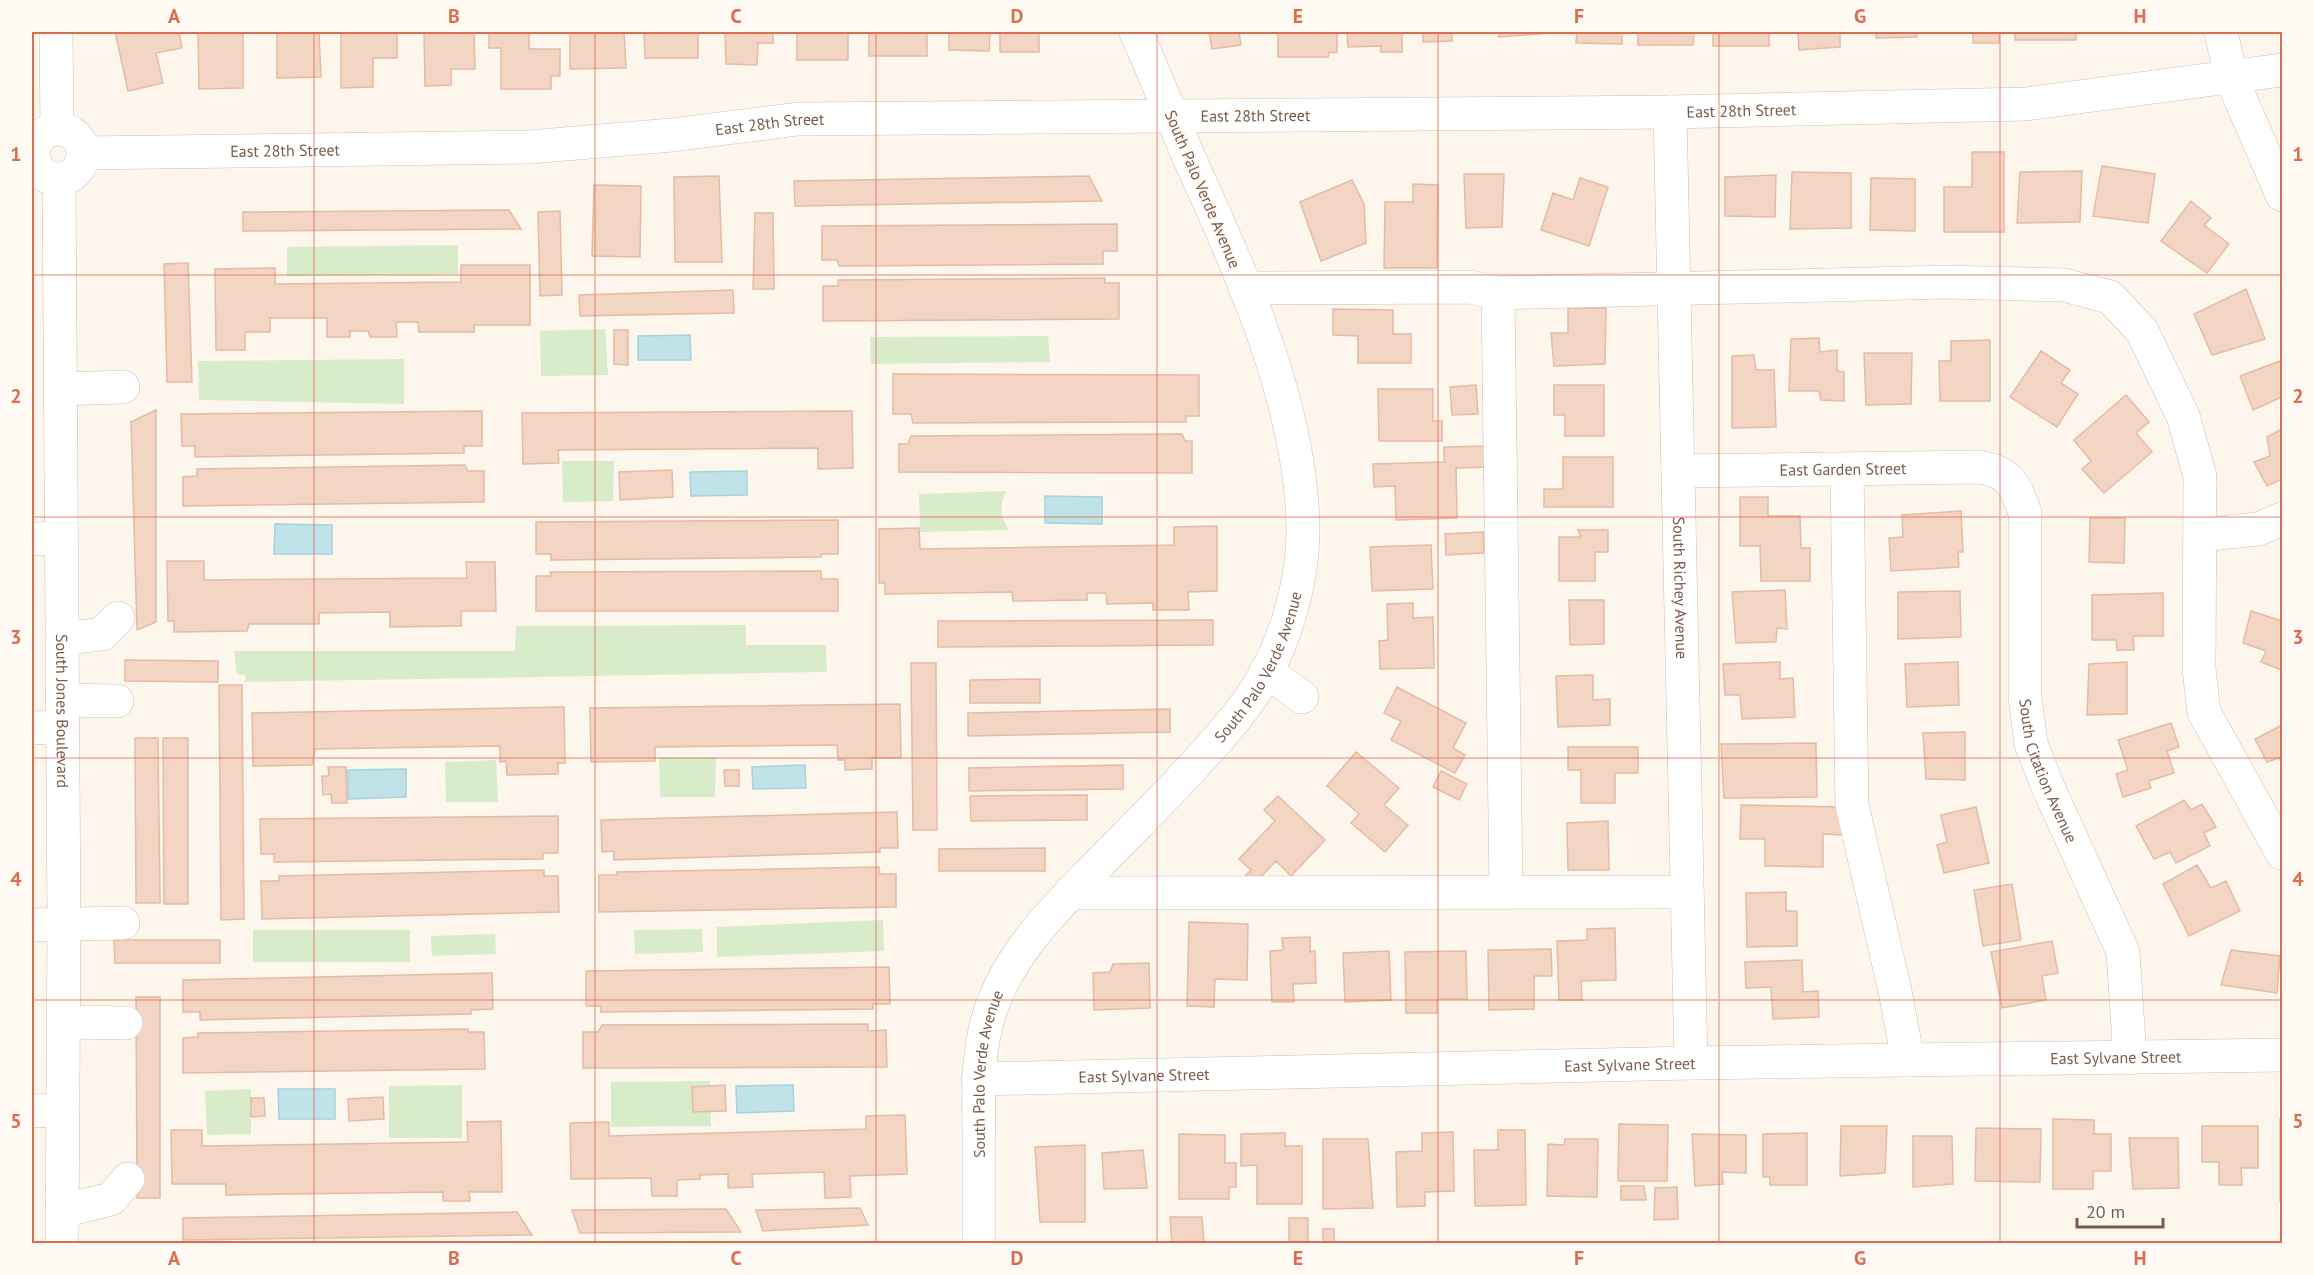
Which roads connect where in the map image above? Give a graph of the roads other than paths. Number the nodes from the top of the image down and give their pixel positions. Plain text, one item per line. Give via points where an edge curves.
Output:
1 (56, 32) edge
2 (1136, 32) edge
3 (2221, 32) edge
4 (2283, 70) edge
5 (2231, 77) junction
6 (1670, 112) junction
7 (1172, 116) junction
8 (57, 128) junction
9 (84, 153) junction
10 (32, 155) edge
11 (59, 179) junction
12 (2283, 195) edge
13 (1245, 288) junction
14 (1674, 289) junction
15 (1498, 293) junction
16 (46, 346) edge
17 (123, 387) dead end
18 (60, 389) junction
19 (1847, 470) junction
20 (1678, 471) junction
21 (2006, 476) joint
22 (2283, 519) edge
23 (2200, 535) junction
24 (46, 538) edge
25 (118, 618) dead end
26 (62, 639) junction
27 (1266, 670) junction
28 (1302, 697) dead end
29 (117, 700) dead end
30 (52, 718) edge
31 (2283, 853) edge
32 (1506, 892) junction
33 (1687, 892) junction
34 (1070, 893) junction
35 (123, 923) dead end
36 (64, 924) junction
37 (32, 925) edge
38 (64, 1022) junction
39 (126, 1023) dead end
40 (2283, 1055) edge
41 (2130, 1058) junction
42 (1908, 1060) junction
43 (1691, 1063) junction
44 (978, 1080) junction
45 (47, 1110) edge
46 (128, 1179) dead end
47 (62, 1211) junction
48 (62, 1244) edge
49 (979, 1244) edge

1 - 8 street
2 - 7 street, South Palo Verde Avenue
3 - 5 street
4 - 5 street, East 28th Street
5 - 6 street, East 28th Street via 2026,104
5 - 12 street
6 - 7 street, East 28th Street
6 - 14 street, South Richey Avenue
7 - 9 street, East 28th Street via 798,119 529,147
7 - 13 street, South Palo Verde Avenue
8 - 9 street via 73,132
8 - 10 street via 37,140
9 - 11 street via 79,168
10 - 11 street via 39,169
11 - 16 street, South Jones Boulevard
13 - 15 street via 1470,287
13 - 27 street, South Palo Verde Avenue via 1282,393 1302,498 1303,535 1292,604
14 - 15 street
14 - 20 street, South Richey Avenue
14 - 23 street via 1947,282 2064,285 2110,297 2142,331 2183,416 2200,476
15 - 32 street
16 - 18 street, South Jones Boulevard
17 - 18 street
18 - 24 street, South Jones Boulevard
19 - 20 street, East Garden Street
19 - 21 street, East Garden Street via 1979,467
19 - 42 street via 1852,805
20 - 33 street, South Richey Avenue
21 - 41 street, South Citation Avenue via 2016,488 2025,513 2025,698 2031,744 2122,952
22 - 23 street via 2258,529
23 - 31 street via 2199,669 2204,712
24 - 26 street, South Jones Boulevard
25 - 26 street via 102,634
26 - 30 street, South Jones Boulevard
27 - 28 street
27 - 34 street, South Palo Verde Avenue via 1238,714 1210,747
29 - 30 street
30 - 36 street, South Jones Boulevard
32 - 33 street
32 - 34 street
33 - 43 street, South Richey Avenue
34 - 44 street, South Palo Verde Avenue via 1030,938 1002,982 985,1030
35 - 36 street
36 - 37 street
36 - 38 street, South Jones Boulevard
38 - 39 street
38 - 45 street, South Jones Boulevard
40 - 41 street, East Sylvane Street
41 - 42 street, East Sylvane Street
42 - 43 street, East Sylvane Street
43 - 44 street, East Sylvane Street
44 - 49 street, South Palo Verde Avenue
45 - 47 street, South Jones Boulevard
46 - 47 street via 111,1199
47 - 48 street, South Jones Boulevard

